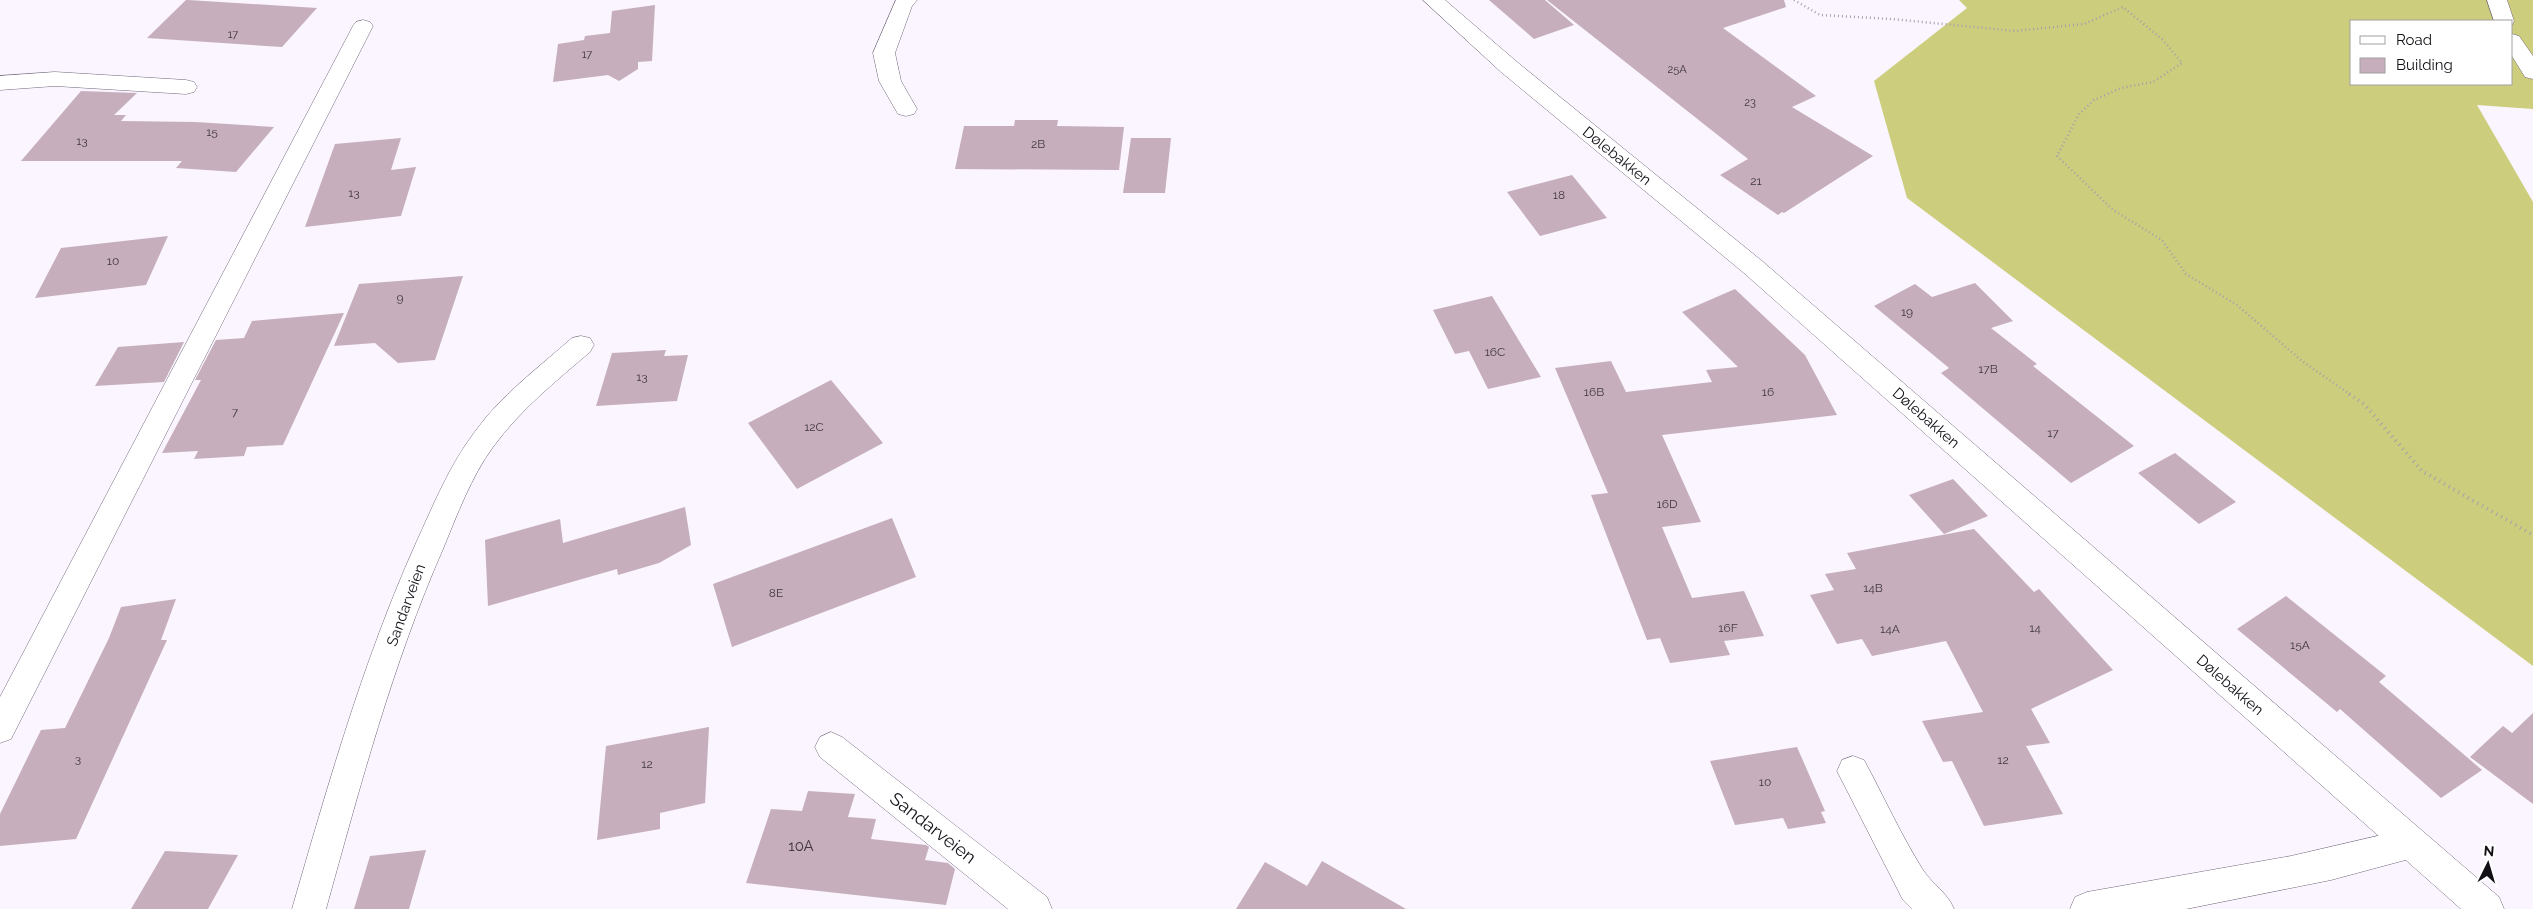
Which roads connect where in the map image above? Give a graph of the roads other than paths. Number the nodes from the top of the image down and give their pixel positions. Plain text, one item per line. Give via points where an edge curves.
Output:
1 (907, 0) edge
2 (1433, 0) edge
3 (2497, 0) edge
4 (2504, 20) edge
5 (363, 26) dead end
6 (2513, 42) edge
7 (2533, 72) edge
8 (0, 84) edge
9 (186, 87) dead end
10 (906, 109) dead end
11 (581, 345) dead end
12 (0, 729) edge
13 (831, 748) dead end
14 (1853, 771) dead end
15 (2412, 844) junction
16 (309, 909) edge
17 (1036, 909) edge
18 (1937, 909) edge
19 (2087, 909) edge
20 (2487, 909) edge

1 - 10 street via 884,52 890,81
2 - 15 street, Dølebakken via 1509,67 1753,267
3 - 4 street
5 - 12 street
6 - 7 street
8 - 9 street via 56,79
11 - 16 street, Sandarveien via 490,431 457,485 402,612 354,750
13 - 17 street, Sandarveien
14 - 18 street via 1915,888
15 - 19 street via 2344,862 2226,886
15 - 20 street, Dølebakken

